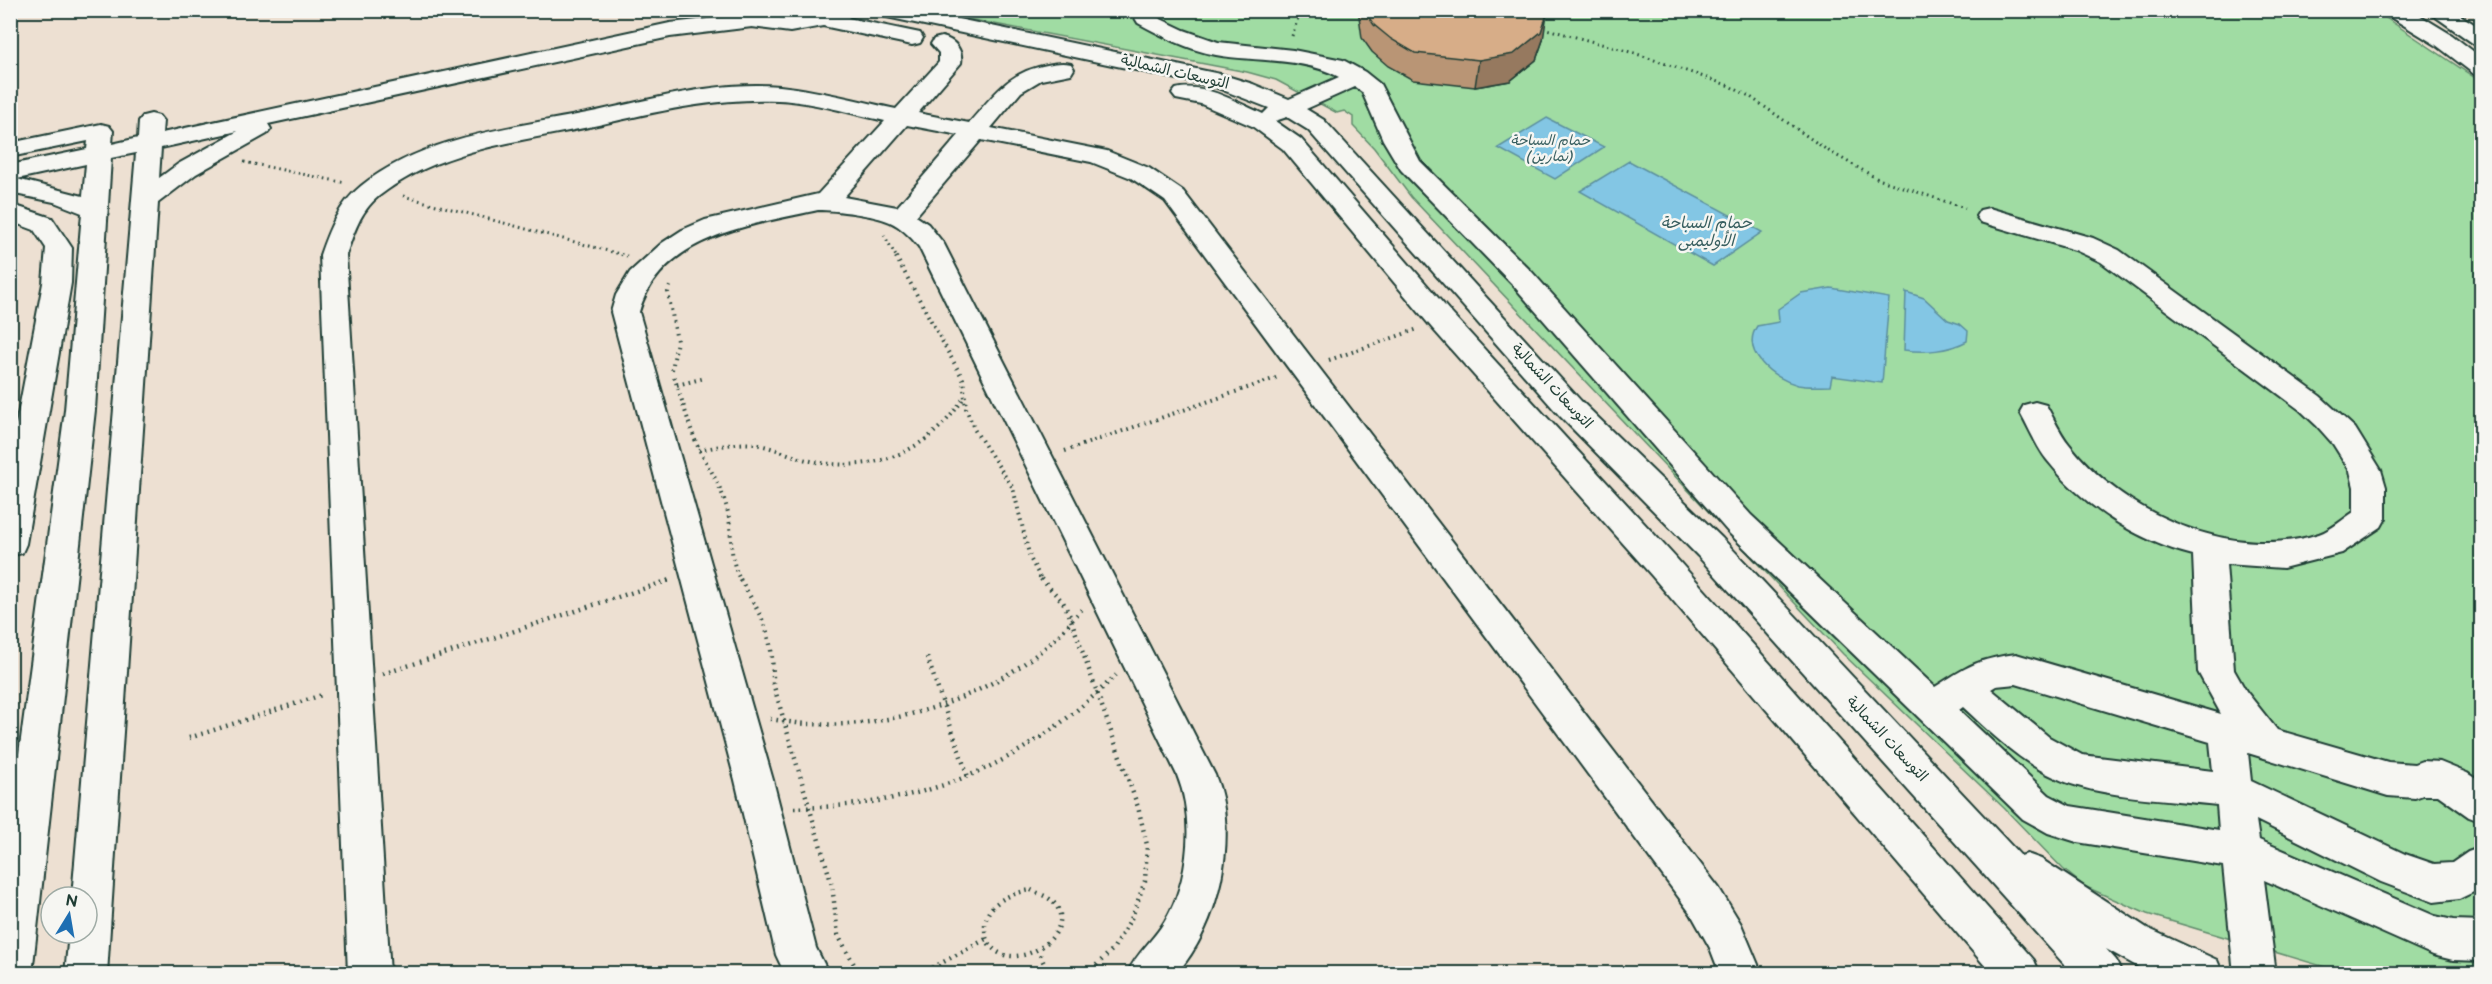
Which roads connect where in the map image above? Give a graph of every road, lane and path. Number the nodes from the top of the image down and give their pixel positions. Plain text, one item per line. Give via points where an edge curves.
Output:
1 (674, 10) edge
2 (882, 10) edge
3 (1303, 10) edge
4 (2395, 10) edge
5 (2436, 10) edge
6 (747, 15) edge
7 (835, 15) edge
8 (1146, 18) dead end
9 (1539, 24) edge
10 (2481, 39) edge
11 (2444, 40) junction
12 (942, 44) junction
13 (1293, 57) junction
14 (1063, 69) junction
15 (2481, 69) edge
16 (1357, 77) junction
17 (308, 107) junction
18 (1288, 108) junction
19 (901, 116) junction
20 (1260, 121) junction
21 (150, 131) junction
22 (975, 131) junction
23 (100, 142) junction
24 (10, 150) edge
25 (236, 160) dead end
26 (10, 173) edge
27 (10, 185) edge
28 (373, 188) junction
29 (145, 200) junction
30 (825, 202) junction
31 (95, 210) junction
32 (10, 212) edge
33 (1989, 216) joint
34 (888, 224) junction
35 (663, 272) junction
36 (1442, 321) junction
37 (1305, 369) junction
38 (963, 398) junction
39 (2035, 412) dead end
40 (21, 426) edge
41 (700, 450) junction
42 (666, 458) junction
43 (1038, 460) junction
44 (10, 544) edge
45 (1710, 548) junction
46 (2209, 549) junction
47 (1664, 567) junction
48 (697, 572) junction
49 (1101, 584) junction
50 (1071, 623) junction
51 (1135, 654) junction
52 (927, 657) dead end
53 (355, 684) junction
54 (1964, 687) junction
55 (1098, 695) junction
56 (943, 704) junction
57 (1932, 708) junction
58 (736, 712) junction
59 (784, 722) junction
60 (2227, 731) junction
61 (189, 738) dead end
62 (2265, 743) junction
63 (968, 777) junction
64 (2234, 790) junction
65 (2481, 805) edge
66 (761, 807) junction
67 (810, 809) junction
68 (1977, 836) junction
69 (2241, 851) junction
70 (2481, 865) edge
71 (986, 939) junction
72 (2481, 941) edge
73 (1040, 955) junction
74 (11, 974) edge
75 (86, 974) edge
76 (369, 974) edge
77 (808, 974) edge
78 (862, 974) edge
79 (921, 974) edge
80 (1048, 974) edge
81 (1087, 974) edge
82 (1148, 974) edge
83 (1741, 974) edge
84 (2019, 974) edge
85 (2101, 974) edge
86 (2202, 974) edge
87 (2255, 974) edge

1 - 21 street
2 - 18 street, التوسعات الشمالية via 1196,75 1252,91
3 - 13 path via 1293,27
4 - 11 street
5 - 10 street
6 - 7 street via 786,25
6 - 17 street
7 - 12 street
8 - 13 street via 1203,45
9 - 33 path via 1727,85 1878,179
10 - 11 street
11 - 15 street
12 - 14 street
12 - 19 street via 952,56 950,63
13 - 16 street via 1335,65
14 - 20 street via 1207,98
14 - 22 street via 1022,80
16 - 18 street
16 - 57 street via 1372,89 1410,165 1522,278 1740,524
17 - 21 street
17 - 29 street via 233,142
18 - 20 street
18 - 45 street, التوسعات الشمالية via 1316,125 1570,408
19 - 22 street
19 - 28 street via 782,93 699,96 451,148
19 - 30 street
20 - 36 street via 1292,144
21 - 23 street
21 - 29 street
22 - 34 street
22 - 37 street via 1098,156 1159,183 1174,196
23 - 24 street
23 - 26 street
23 - 31 street
25 - 28 path
27 - 31 street via 61,196
28 - 35 path
28 - 53 street via 344,221 333,255
29 - 75 street
30 - 34 street
30 - 35 street via 714,226 671,249
31 - 74 street via 80,410
32 - 40 street via 43,224 59,248 57,284
33 - 46 street via 2084,244 2122,264 2310,403 2356,453 2372,503 2370,518 2358,529 2325,546 2284,554
34 - 38 path via 884,235 963,379
34 - 43 street via 919,230 930,244
35 - 41 path via 677,341 671,367
35 - 42 street via 640,279 625,312
36 - 37 path
36 - 47 street
37 - 43 path
37 - 83 street via 1705,901 1727,938
38 - 41 path via 934,435 883,460 836,465 750,444
38 - 50 path via 978,436 998,460 1012,486 1022,516 1025,548 1041,580 1067,606
39 - 46 street via 2052,448 2085,484 2147,524
40 - 44 street
41 - 42 path
41 - 59 path via 727,507 735,571 765,622 773,651 773,683
42 - 48 street
43 - 49 street
45 - 47 street
45 - 68 street, التوسعات الشمالية
46 - 62 street via 2216,672 2233,702
47 - 84 street
48 - 53 path
48 - 58 street
49 - 50 path
49 - 51 street
50 - 55 path
50 - 56 path via 1014,669
51 - 55 path
51 - 82 street via 1201,788 1207,829 1204,872 1191,915 1166,957
52 - 56 path
53 - 61 path
53 - 76 street
54 - 57 street
54 - 60 street via 1989,672 2016,669
54 - 64 street via 2046,755 2071,769
55 - 63 path via 1040,741
55 - 81 path via 1147,845 1144,887 1127,928
56 - 59 path via 863,722
56 - 63 path
57 - 69 street via 2026,799 2047,814 2077,825
58 - 59 path
58 - 66 street
59 - 67 path
60 - 62 street
60 - 64 street
62 - 65 street via 2388,779 2440,779
63 - 67 path via 890,800
64 - 69 street
64 - 70 street via 2420,880 2459,881
66 - 67 path
66 - 77 street via 797,955
67 - 78 path via 832,885 838,935
68 - 85 street, التوسعات الشمالية
68 - 86 street via 2106,929
69 - 72 street via 2433,935
69 - 87 street
71 - 73 path via 992,950 1014,961
71 - 73 path via 988,915 995,904 1006,896 1031,890 1052,901 1060,923 1050,947
71 - 79 path
73 - 80 path

